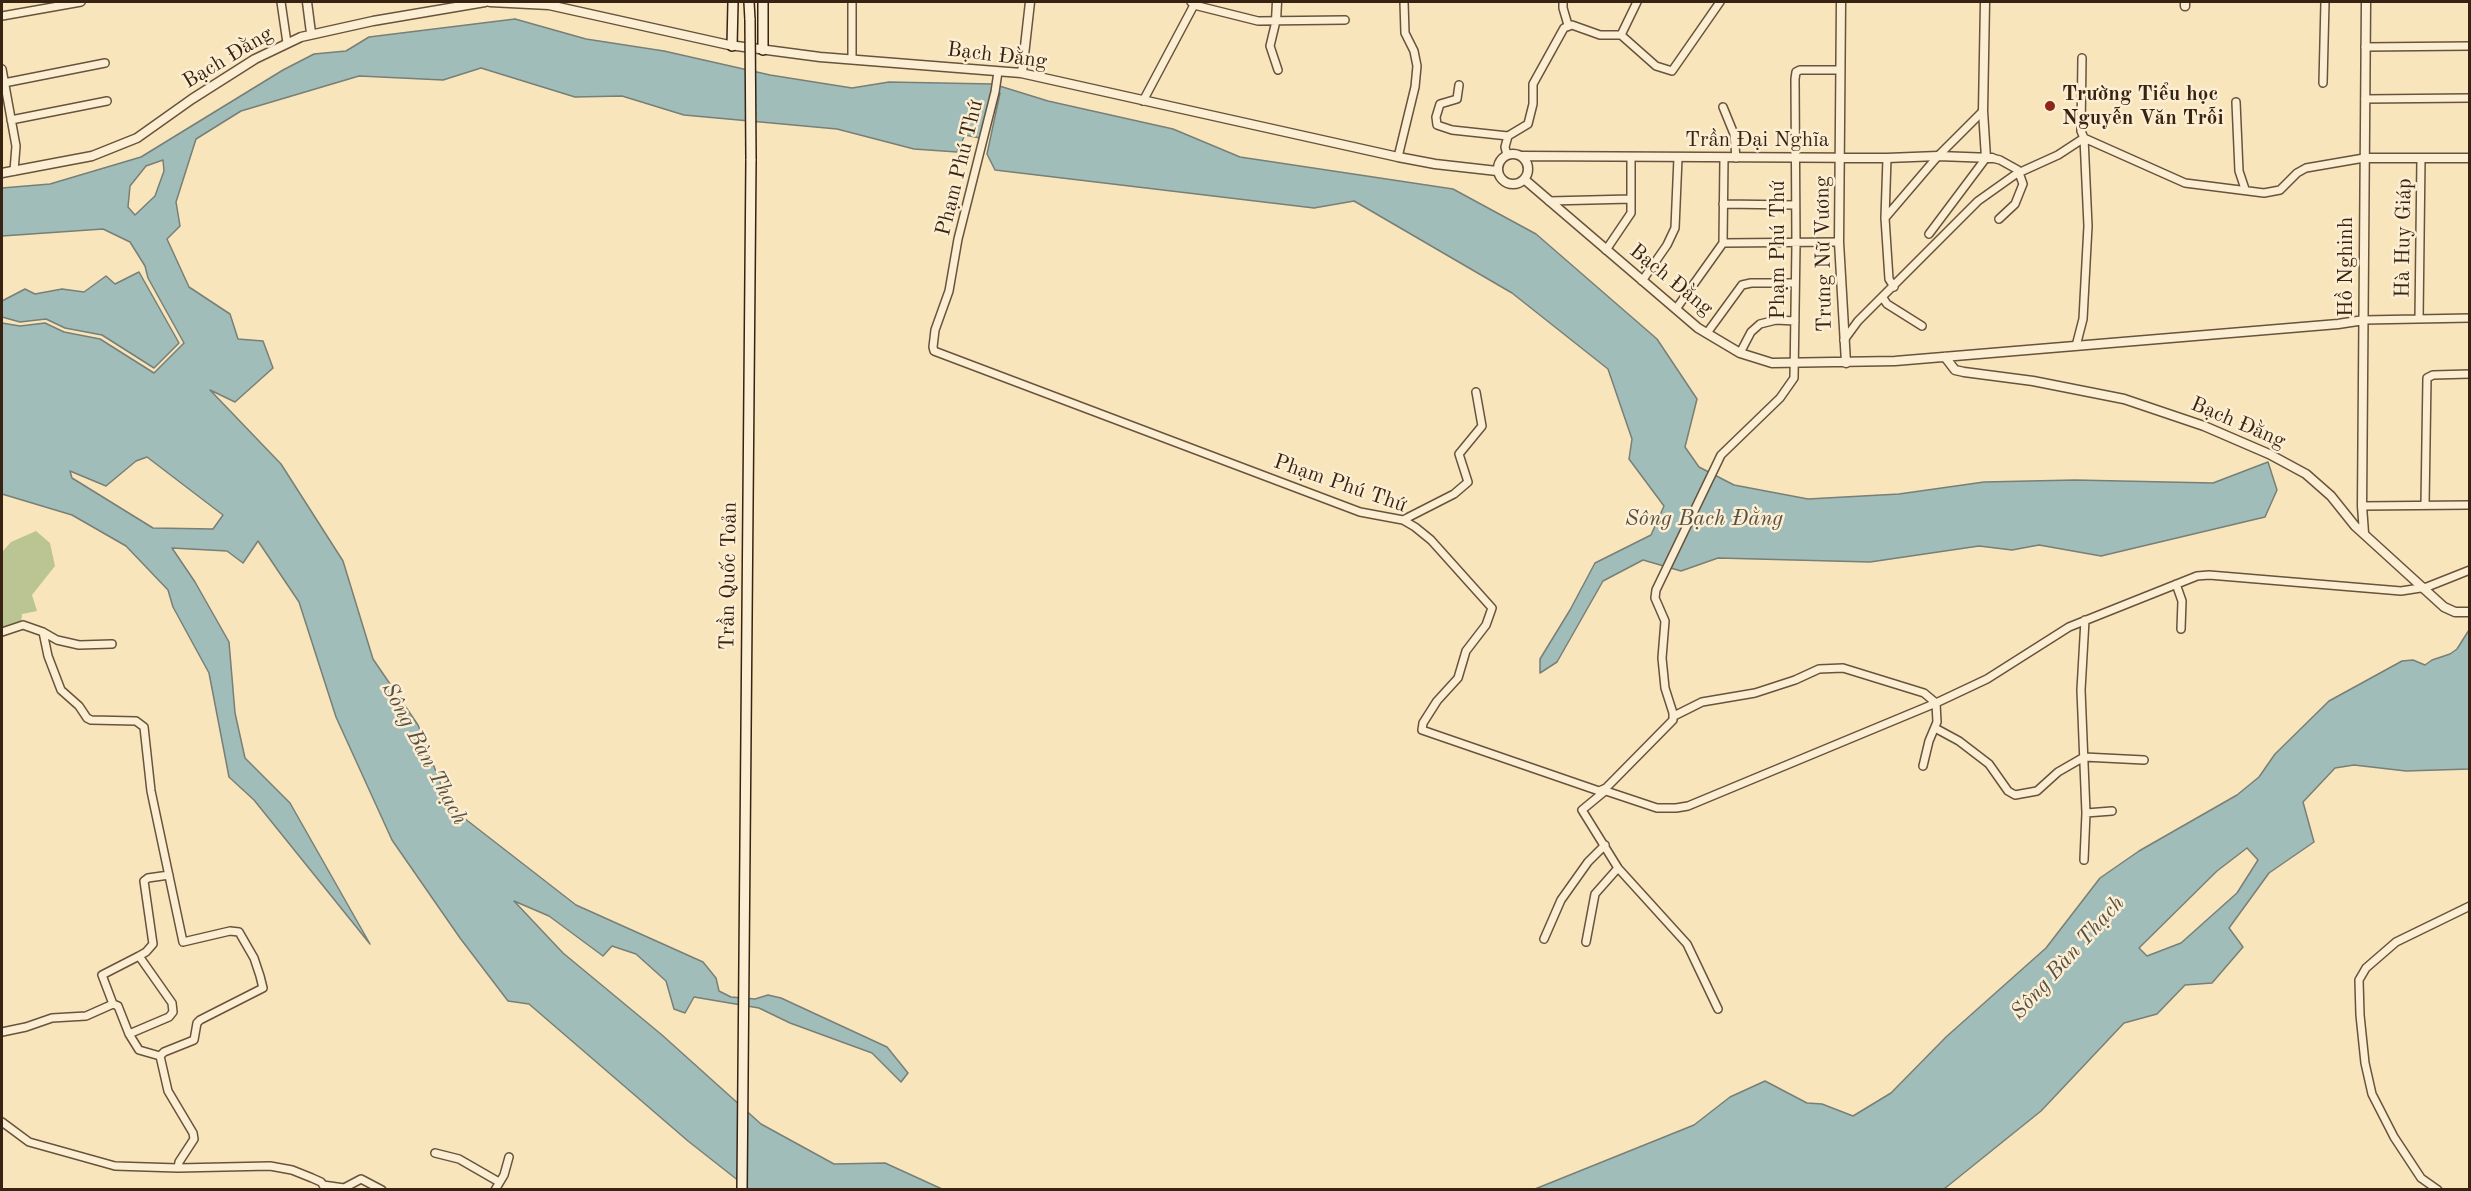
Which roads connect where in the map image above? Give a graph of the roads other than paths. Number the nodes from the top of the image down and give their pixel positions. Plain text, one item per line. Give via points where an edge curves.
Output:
1 (81, 2) edge
2 (281, 2) edge
3 (307, 2) edge
4 (485, 2) edge
5 (490, 2) edge
6 (733, 2) edge
7 (749, 2) edge
8 (763, 2) edge
9 (852, 2) edge
10 (1024, 2) edge
11 (1030, 2) edge
12 (1277, 2) edge
13 (1404, 2) edge
14 (1563, 2) edge
15 (1637, 2) edge
16 (1720, 2) edge
17 (1841, 2) edge
18 (1985, 2) edge
19 (2325, 2) edge
20 (2366, 2) edge
21 (1192, 3) edge
22 (2, 16) edge
23 (1345, 20) dead end
24 (1276, 21) junction
25 (1568, 26) junction
26 (311, 33) junction
27 (1621, 35) junction
28 (287, 43) junction
29 (732, 45) junction
30 (2469, 46) edge
31 (2365, 47) junction
32 (763, 50) junction
33 (2082, 58) dead end
34 (852, 59) junction
35 (105, 63) dead end
36 (2, 69) edge
37 (1278, 70) dead end
38 (1839, 70) junction
39 (998, 72) junction
40 (1022, 74) junction
41 (4, 82) junction
42 (2323, 84) dead end
43 (1459, 85) dead end
44 (2469, 98) edge
45 (2364, 99) junction
46 (107, 101) dead end
47 (1143, 101) junction
48 (2236, 102) dead end
49 (1723, 107) dead end
50 (1983, 111) junction
51 (11, 120) junction
52 (1508, 136) junction
53 (2084, 138) junction
54 (1507, 154) junction
55 (1522, 156) junction
56 (1938, 156) junction
57 (1398, 157) junction
58 (1631, 157) junction
59 (1794, 157) junction
60 (1677, 158) junction
61 (1724, 158) junction
62 (1736, 158) junction
63 (1840, 158) junction
64 (1887, 158) junction
65 (1989, 158) junction
66 (2364, 158) junction
67 (2421, 158) junction
68 (2469, 158) edge
69 (14, 171) junction
70 (1497, 171) junction
71 (2, 173) edge
72 (2019, 173) junction
73 (1524, 179) junction
74 (2245, 189) junction
75 (1631, 199) junction
76 (1549, 201) junction
77 (1723, 204) junction
78 (1795, 205) junction
79 (1885, 218) junction
80 (1999, 219) dead end
81 (1929, 234) dead end
82 (1839, 242) junction
83 (1723, 243) junction
84 (1796, 244) junction
85 (1606, 250) junction
86 (1642, 281) junction
87 (1794, 283) junction
88 (1894, 287) junction
89 (1884, 298) junction
90 (1676, 309) junction
91 (2469, 318) edge
92 (2419, 319) junction
93 (2364, 320) junction
94 (1795, 321) junction
95 (1922, 326) dead end
96 (1707, 333) junction
97 (1844, 340) junction
98 (2076, 346) junction
99 (1740, 353) junction
100 (1945, 357) junction
101 (1794, 363) junction
102 (1846, 363) junction
103 (2469, 374) edge
104 (1476, 392) dead end
105 (2469, 505) edge
106 (2362, 506) junction
107 (2425, 506) junction
108 (1403, 520) junction
109 (2364, 533) junction
110 (2469, 570) edge
111 (2176, 584) junction
112 (2424, 587) junction
113 (2469, 612) edge
114 (2085, 620) junction
115 (2181, 629) dead end
116 (2, 632) edge
117 (43, 632) junction
118 (112, 644) dead end
119 (1936, 703) junction
120 (1674, 716) junction
121 (1935, 728) junction
122 (2084, 757) junction
123 (2144, 760) dead end
124 (1923, 766) dead end
125 (1604, 790) junction
126 (2112, 811) dead end
127 (2086, 813) junction
128 (1605, 845) junction
129 (2084, 860) dead end
130 (1618, 867) junction
131 (169, 875) junction
132 (2469, 906) edge
133 (1544, 939) dead end
134 (1586, 942) dead end
135 (139, 956) junction
136 (113, 1004) junction
137 (1718, 1010) dead end
138 (2, 1032) edge
139 (129, 1034) junction
140 (160, 1056) junction
141 (2, 1122) edge
142 (435, 1153) dead end
143 (509, 1157) dead end
144 (178, 1168) junction
145 (497, 1186) edge
146 (325, 1187) edge
147 (382, 1190) edge
148 (742, 1190) edge
149 (2438, 1190) edge

1 - 22 street
2 - 28 street
3 - 26 street
4 - 26 street, Bạch Đằng
5 - 29 street, Bạch Đằng via 549,5
6 - 29 main road
7 - 148 main road, Trần Quốc Toản, bridge
8 - 32 main road
9 - 34 street
10 - 11 street
11 - 40 street
12 - 24 street
13 - 57 street via 1405,33 1417,66
14 - 25 street
15 - 27 street
16 - 27 street via 1672,71 1656,66
17 - 38 street, Trưng Nữ Vương
18 - 50 street
19 - 42 street
20 - 31 street, Hồ Nghinh
21 - 24 street via 1258,21
21 - 47 street
23 - 24 street
24 - 37 street via 1270,45
25 - 27 street via 1600,35
25 - 52 street via 1533,84 1528,124
26 - 28 street, Bạch Đằng
28 - 69 street, Bạch Đằng via 255,59 137,138 92,156
29 - 32 street, Bạch Đằng
30 - 31 street
31 - 45 street, Hồ Nghinh
32 - 34 street, Bạch Đằng
33 - 53 street
34 - 39 street, Bạch Đằng
35 - 41 street
36 - 41 street
38 - 59 street, Phạm Phú Thứ via 1796,72
38 - 63 street, Trưng Nữ Vương
39 - 40 street, Bạch Đằng
39 - 108 street, Phạm Phú Thứ via 949,291 935,330 934,351 1360,512
40 - 47 street, Bạch Đằng
41 - 51 street
43 - 52 street via 1457,99 1440,104 1437,125
44 - 45 street
45 - 66 street, Hồ Nghinh
46 - 51 street
47 - 57 street, Bạch Đằng
48 - 74 street via 2239,171
49 - 62 street via 1734,134
50 - 56 street
50 - 65 street
51 - 69 street via 16,146
52 - 54 street
53 - 72 street
53 - 74 street via 2185,183
53 - 98 street via 2088,226 2083,319
54 - 55 street
54 - 70 street via 1499,161
55 - 58 street, Trần Đại Nghĩa
55 - 73 street via 1528,170
56 - 64 street, Trần Đại Nghĩa
56 - 65 street, Trần Đại Nghĩa
56 - 79 street
57 - 70 street, Bạch Đằng
58 - 60 street, Trần Đại Nghĩa
58 - 75 street
59 - 62 street, Trần Đại Nghĩa
59 - 63 street, Trần Đại Nghĩa
59 - 78 street, Phạm Phú Thứ
60 - 61 street, Trần Đại Nghĩa
60 - 86 street via 1675,228
61 - 62 street, Trần Đại Nghĩa
61 - 77 street
63 - 64 street, Trần Đại Nghĩa
63 - 82 street, Trưng Nữ Vương
64 - 79 street
65 - 72 street via 2007,163
65 - 81 street
66 - 67 street
66 - 74 street via 2306,168 2276,192
66 - 93 street, Hồ Nghinh
67 - 68 street
67 - 92 street, Hà Huy Giáp
69 - 71 street, Bạch Đằng
70 - 73 street via 1506,183
72 - 80 street via 2023,184 2018,200
72 - 88 street via 1969,209
73 - 76 street, Bạch Đằng
75 - 76 street
75 - 85 street via 1631,213
76 - 85 street, Bạch Đằng
77 - 78 street
77 - 83 street
78 - 84 street, Phạm Phú Thứ
79 - 88 street via 1889,279
82 - 84 street
82 - 97 street, Trưng Nữ Vương
83 - 84 street
83 - 90 street
84 - 87 street, Phạm Phú Thứ
85 - 86 street, Bạch Đằng
86 - 90 street, Bạch Đằng
87 - 94 street, Phạm Phú Thứ
87 - 96 street via 1742,285
88 - 89 street
89 - 95 street via 1887,304
89 - 97 street
90 - 96 street, Bạch Đằng
91 - 92 street
92 - 93 street
93 - 98 street, Bạch Đằng
93 - 106 street, Hồ Nghinh
94 - 99 street via 1760,324
94 - 101 street, Phạm Phú Thứ
96 - 99 street, Bạch Đằng
97 - 102 street, Trưng Nữ Vương
98 - 100 street, Bạch Đằng
99 - 101 street, Bạch Đằng via 1772,363
100 - 102 street, Bạch Đằng
100 - 109 street, Bạch Đằng via 1955,370 2124,399 2204,426 2306,474 2331,495
101 - 102 street, Bạch Đằng
101 - 120 street via 1791,384 1780,398 1721,455 1655,594 1665,621 1662,657 1665,688
103 - 107 street via 2427,378
104 - 108 street via 1482,426 1459,454 1468,482 1454,494
105 - 107 street
106 - 107 street
106 - 109 street, Hồ Nghinh
108 - 125 street, Phạm Phú Thứ via 1431,540 1492,608 1486,625 1466,651 1458,678 1437,701 1422,730
109 - 112 street, Bạch Đằng
110 - 112 street
111 - 112 street via 2209,575 2401,591
111 - 114 street
111 - 115 street via 2182,601
112 - 113 street, Bạch Đằng via 2449,609
114 - 119 street via 1987,679
114 - 122 street via 2081,690
116 - 117 street via 23,625
117 - 118 street via 79,645
117 - 131 street via 61,690 87,718 136,721 144,727 151,791
119 - 120 street via 1917,691 1851,669 1831,667 1755,693 1702,702
119 - 121 street
119 - 125 street via 1683,807 1658,808
120 - 125 street
121 - 122 street via 1989,764 2015,795 2037,791 2058,772
121 - 124 street
122 - 123 street
122 - 127 street
125 - 128 street via 1582,810
126 - 127 street
127 - 129 street
128 - 130 street
128 - 133 street via 1561,900
130 - 134 street via 1596,894
130 - 137 street via 1687,944
131 - 135 street via 144,881 153,944
131 - 140 street via 183,942 239,932 254,958 263,988 200,1020 194,1040
132 - 149 street via 2396,942 2366,968 2359,980 2365,1063 2372,1094 2421,1178
135 - 136 street via 102,975
135 - 139 street via 172,1004 173,1012 164,1020
136 - 138 street via 86,1016 52,1018
136 - 139 street via 118,1006
139 - 140 street via 139,1050
140 - 144 street via 168,1091 194,1139
141 - 144 street via 29,1142 116,1166
142 - 145 street via 459,1159
143 - 145 street
144 - 146 street via 270,1166 292,1170
146 - 147 street via 344,1188 361,1179

